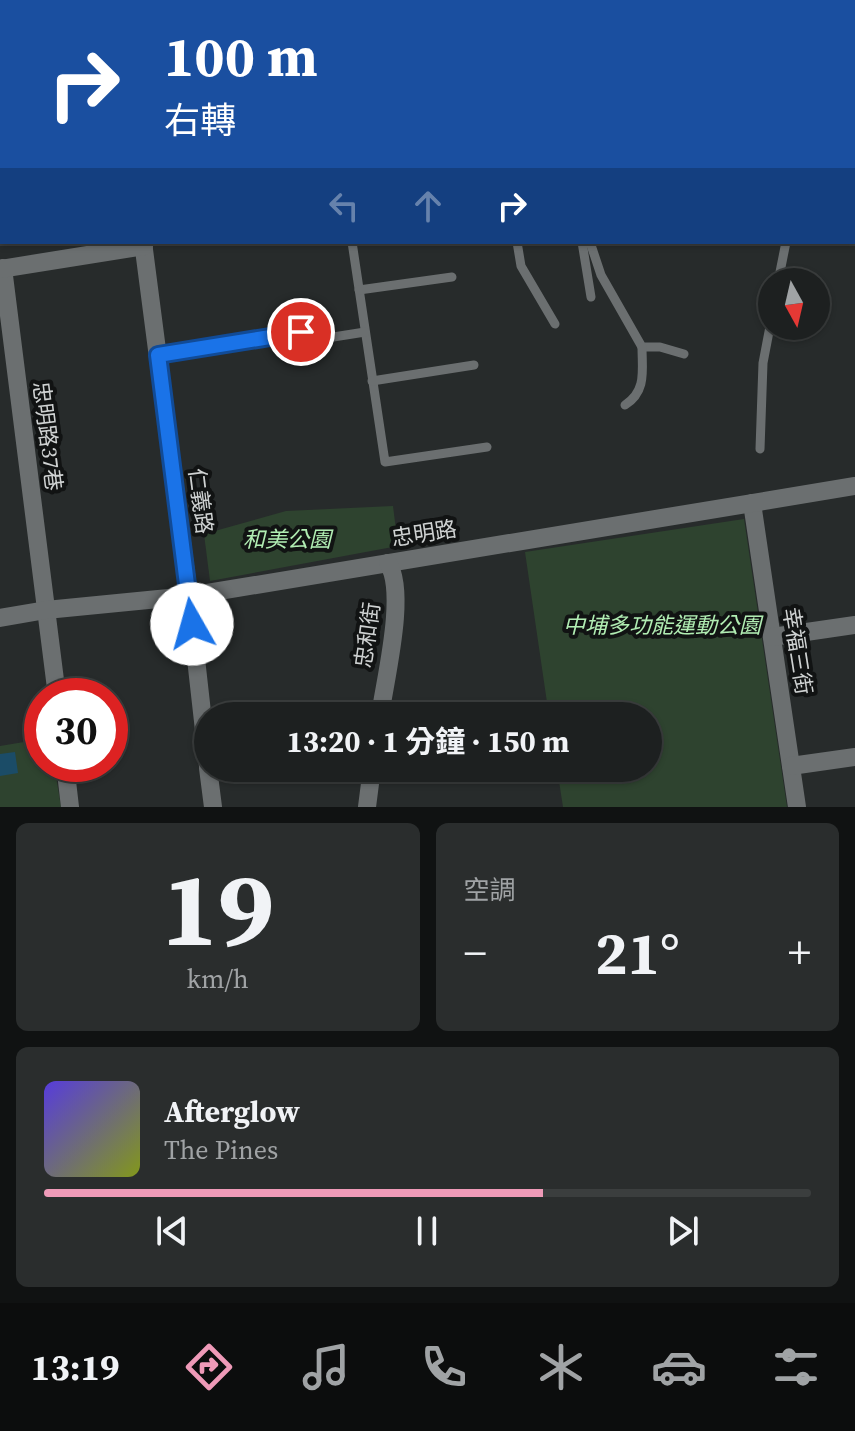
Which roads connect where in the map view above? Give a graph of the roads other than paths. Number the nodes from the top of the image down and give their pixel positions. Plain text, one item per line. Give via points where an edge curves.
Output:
1 (143, 244) edge
2 (352, 244) edge
3 (517, 244) edge
4 (582, 244) edge
5 (591, 244) edge
6 (786, 244) edge
7 (2, 268) edge
8 (781, 268) edge
9 (452, 277) dead end
10 (359, 290) junction
11 (591, 297) dead end
12 (555, 324) dead end
13 (301, 332) dead end
14 (365, 332) junction
15 (327, 338) dead end
16 (767, 340) edge
17 (642, 347) junction
18 (684, 354) dead end
19 (158, 355) junction
20 (474, 365) dead end
21 (372, 381) junction
22 (625, 405) dead end
23 (487, 447) dead end
24 (760, 449) dead end
25 (855, 486) edge
26 (752, 503) junction
27 (388, 563) junction
28 (189, 596) junction
29 (46, 610) junction
30 (0, 618) edge
31 (855, 625) edge
32 (772, 637) junction
33 (55, 678) edge
34 (201, 702) edge
35 (382, 702) edge
36 (855, 757) edge
37 (791, 766) junction
38 (67, 782) edge
39 (210, 782) edge
40 (370, 782) edge
41 (70, 807) edge
42 (213, 807) edge
43 (367, 807) edge
44 (797, 807) edge

1 - 7 street
1 - 19 street, 仁義路
2 - 10 lane
3 - 12 lane via 521,266
4 - 11 lane
5 - 17 lane via 601,275
6 - 8 lane
7 - 29 street, 忠明路37巷
9 - 10 lane
10 - 14 lane
13 - 19 street
14 - 15 lane
14 - 21 lane
16 - 24 lane
17 - 18 lane
17 - 22 lane via 643,383
19 - 28 street, 仁義路
20 - 21 lane
21 - 23 lane via 385,462
25 - 26 street, 忠明路
26 - 27 street, 忠明路
26 - 32 street, 幸福三街
27 - 28 street, 忠明路
27 - 35 street, 忠和街 via 397,596
28 - 29 street, 忠明路
28 - 34 street, 仁義路
29 - 30 street, 忠明路
29 - 33 street, 忠明路37巷
31 - 32 street
32 - 37 street, 幸福三街
36 - 37 street
37 - 44 street, 幸福三街
38 - 41 street
39 - 42 street, 仁義路
40 - 43 street

